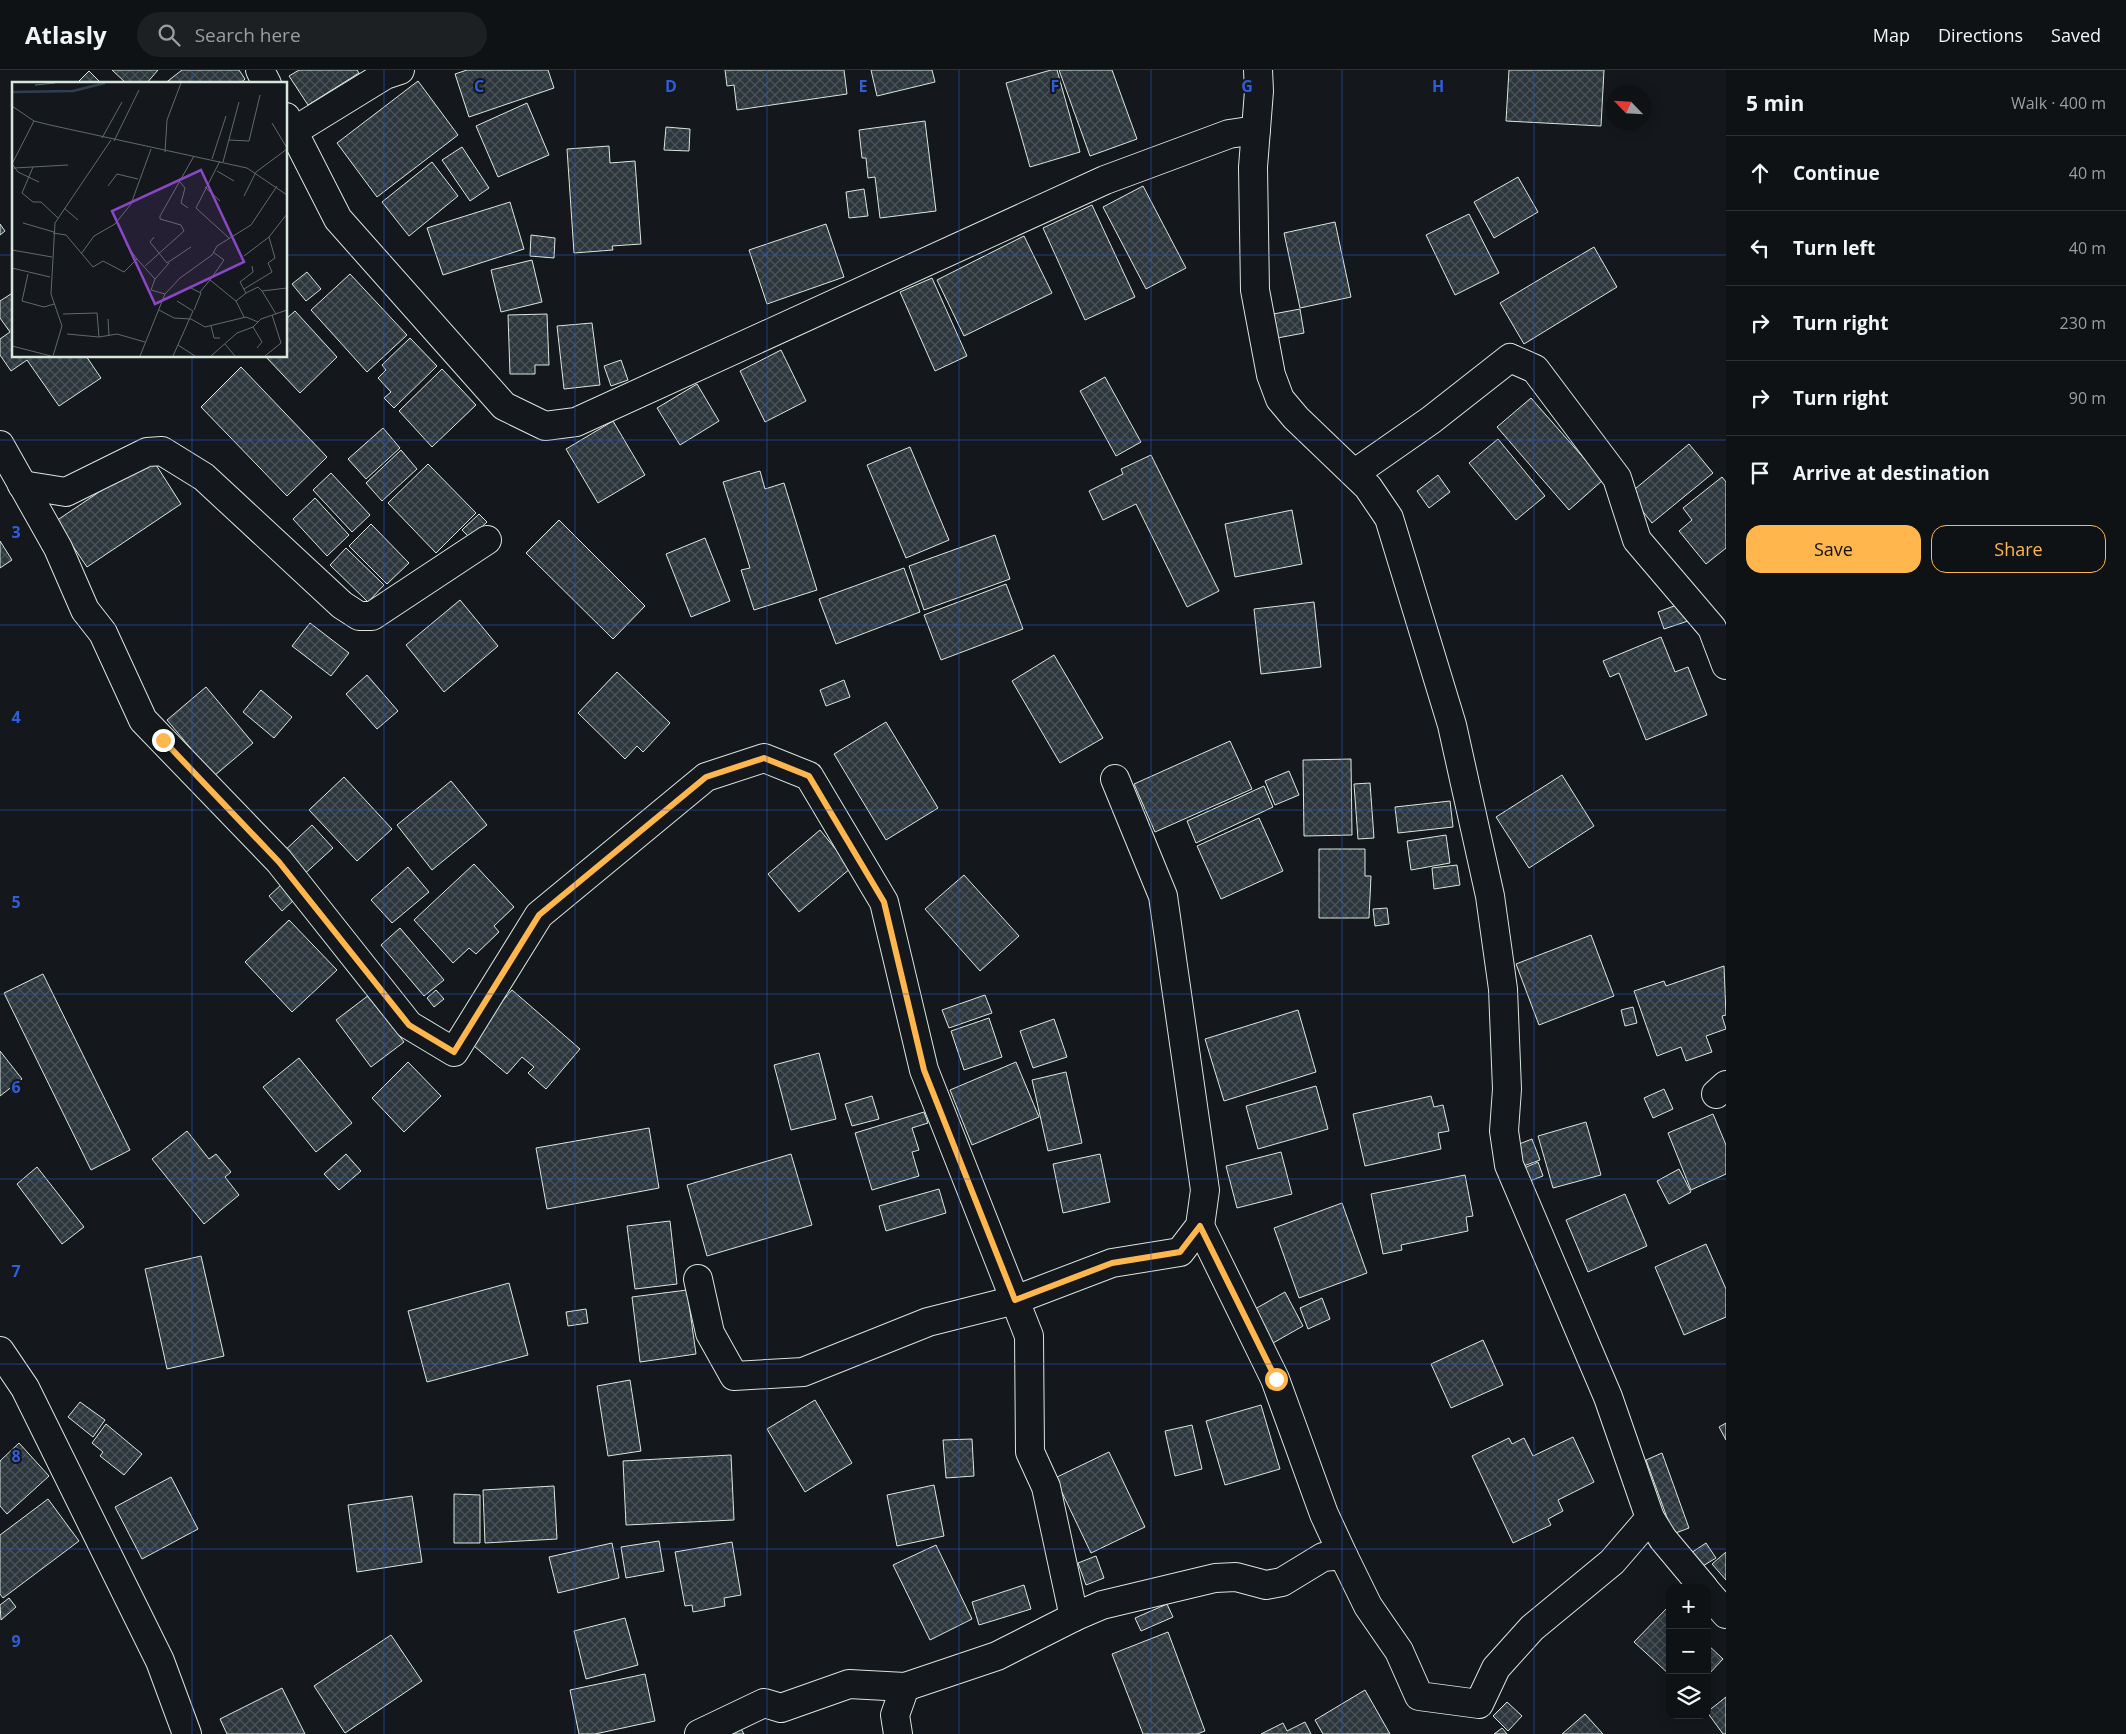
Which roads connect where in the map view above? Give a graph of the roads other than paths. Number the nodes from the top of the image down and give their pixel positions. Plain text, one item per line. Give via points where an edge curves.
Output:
1 (260, 70) edge
2 (400, 70) edge
3 (1258, 70) edge
4 (267, 82) edge
5 (290, 124) edge
6 (1256, 130) junction
7 (0, 445) edge
8 (1355, 473) junction
9 (22, 485) junction
10 (487, 540) dead end
11 (1726, 665) edge
12 (1115, 779) dead end
13 (1200, 1226) junction
14 (698, 1279) dead end
15 (1015, 1300) junction
16 (0, 1351) edge
17 (1650, 1518) junction
18 (1343, 1555) junction
19 (1701, 1584) edge
20 (1711, 1597) edge
21 (1726, 1614) edge
22 (1074, 1617) junction
23 (905, 1687) junction
24 (187, 1734) edge
25 (699, 1734) edge
26 (898, 1734) edge

1 - 4 street
2 - 5 street
3 - 6 street
5 - 6 street via 338,219 504,406 545,426 576,422 1105,180 1229,134
6 - 8 street via 1253,167 1255,290 1271,375 1280,399 1296,418
7 - 9 street
8 - 11 street via 1431,420 1510,358 1535,369 1617,478 1637,540 1712,628
8 - 17 street via 1388,518 1452,726 1490,896 1503,989 1507,1089 1504,1131 1509,1165 1608,1397
9 - 10 street via 66,492 146,452 162,451 204,476 342,605 359,616 372,616
9 - 15 street via 58,548 86,610 103,633 143,720 279,862 409,1025 454,1052 539,915 706,777 764,758 809,776 884,902 924,1070
12 - 13 street via 1164,896 1205,1190
13 - 15 street via 1180,1252 1112,1263
13 - 18 street via 1276,1379 1324,1514
14 - 15 street via 710,1333 734,1376 803,1372 928,1322
15 - 22 street via 1030,1336 1030,1452 1046,1487
16 - 24 street via 25,1388 160,1661
17 - 18 street via 1612,1562 1526,1635 1496,1668 1479,1704 1419,1696 1399,1651 1368,1606
17 - 19 street
18 - 22 street via 1323,1558 1282,1582 1266,1585 1236,1577 1215,1578 1102,1605
20 - 21 street
22 - 23 street via 997,1656
23 - 25 street via 849,1684 781,1708 764,1703
23 - 26 street via 895,1715

